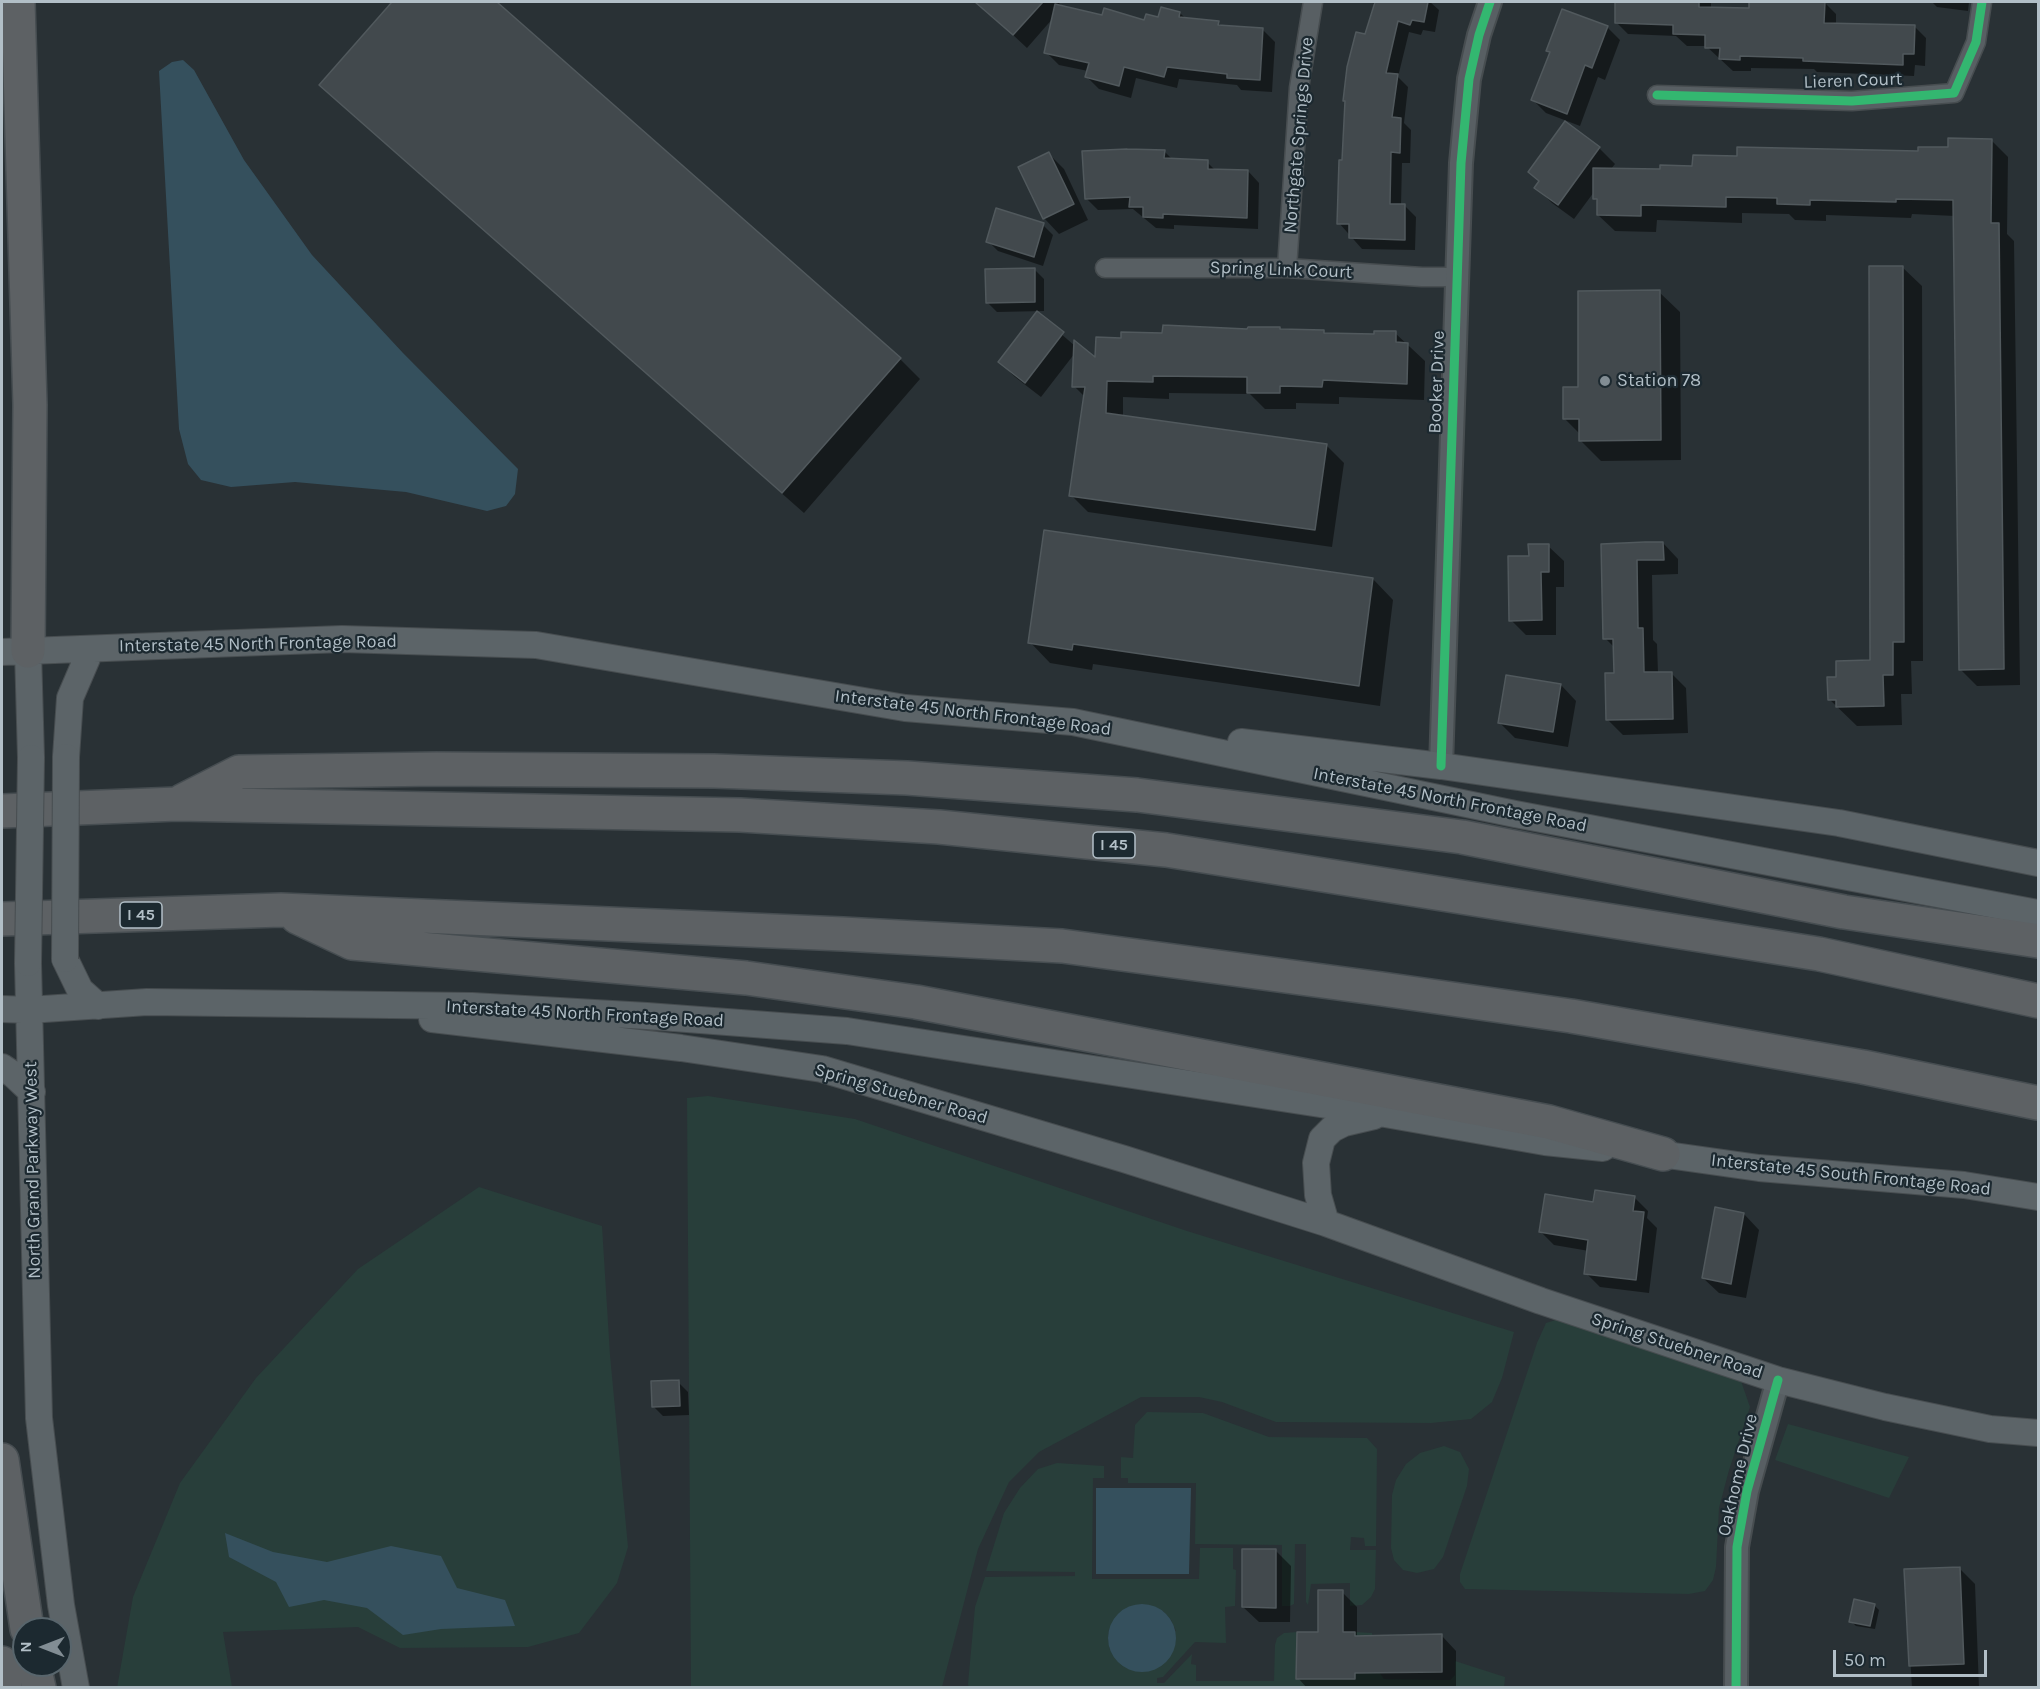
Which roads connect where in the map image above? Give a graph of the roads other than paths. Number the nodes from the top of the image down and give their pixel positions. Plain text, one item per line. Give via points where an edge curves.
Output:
1 (18, 2) edge
2 (1313, 2) edge
3 (1490, 2) edge
4 (1982, 2) edge
5 (1657, 95) dead end
6 (1105, 268) dead end
7 (1287, 268) junction
8 (1458, 277) junction
9 (91, 649) junction
10 (15, 651) edge
11 (1073, 722) junction
12 (1441, 766) junction
13 (177, 804) junction
14 (2, 811) edge
15 (2038, 863) edge
16 (281, 910) junction
17 (2038, 913) edge
18 (2, 919) edge
19 (2038, 941) edge
20 (2038, 1000) edge
21 (320, 1003) junction
22 (98, 1006) junction
23 (2, 1009) edge
24 (29, 1010) junction
25 (2, 1067) edge
26 (32, 1092) junction
27 (2038, 1103) edge
28 (1385, 1114) junction
29 (1663, 1154) junction
30 (2038, 1197) edge
31 (1326, 1223) junction
32 (1778, 1380) junction
33 (2038, 1433) edge
34 (2, 1460) edge
35 (25, 1617) edge
36 (2, 1663) edge
37 (5, 1688) edge
38 (76, 1688) edge
39 (1736, 1688) edge

1 - 10 highway via 30,405
2 - 7 street, Northgate Springs Drive via 1299,88
3 - 8 street, Booker Drive via 1479,35 1464,118
4 - 5 street, Lieren Court via 1976,42 1954,93 1852,101
6 - 7 street, Spring Link Court
7 - 8 street, Spring Link Court
8 - 12 street, Booker Drive
9 - 10 main road, Interstate 45 North Frontage Road
9 - 11 main road, Interstate 45 North Frontage Road via 342,639 536,645 905,708
9 - 22 main road, bridge via 69,698 65,959 80,990
10 - 24 main road, North Grand Parkway West, bridge via 31,758
11 - 12 main road
11 - 17 main road, Interstate 45 North Frontage Road via 1515,814
12 - 15 main road via 1839,823
13 - 14 highway, I 45
13 - 19 highway via 239,772 714,771 1045,788 1149,796 1462,837 1844,912
13 - 20 highway, I 45 via 741,815 939,827 1142,848 1819,954
16 - 18 highway, I 45
16 - 27 highway, I 45 via 1062,946 1571,1016 1863,1067
16 - 29 highway via 352,943 746,978 916,1002 1549,1122
21 - 22 main road, Interstate 45 North Frontage Road via 147,1002
21 - 28 main road, Interstate 45 North Frontage Road via 484,1007 847,1032
21 - 31 main road, Spring Stuebner Road via 822,1069
22 - 24 main road, Interstate 45 North Frontage Road
23 - 24 main road, Interstate 45 North Frontage Road
24 - 26 main road, North Grand Parkway West
25 - 26 main road
26 - 38 main road, North Grand Parkway West via 39,1419 61,1605
28 - 29 main road, Interstate 45 North Frontage Road via 1545,1142
28 - 31 main road via 1344,1123 1323,1139 1316,1163 1318,1195
29 - 30 main road, Interstate 45 South Frontage Road via 1759,1168 1964,1185
31 - 32 main road, Spring Stuebner Road via 1541,1301
32 - 33 main road, Spring Stuebner Road via 1990,1429
32 - 39 street, Oakhome Drive via 1747,1491 1737,1546
34 - 35 highway
36 - 37 highway

